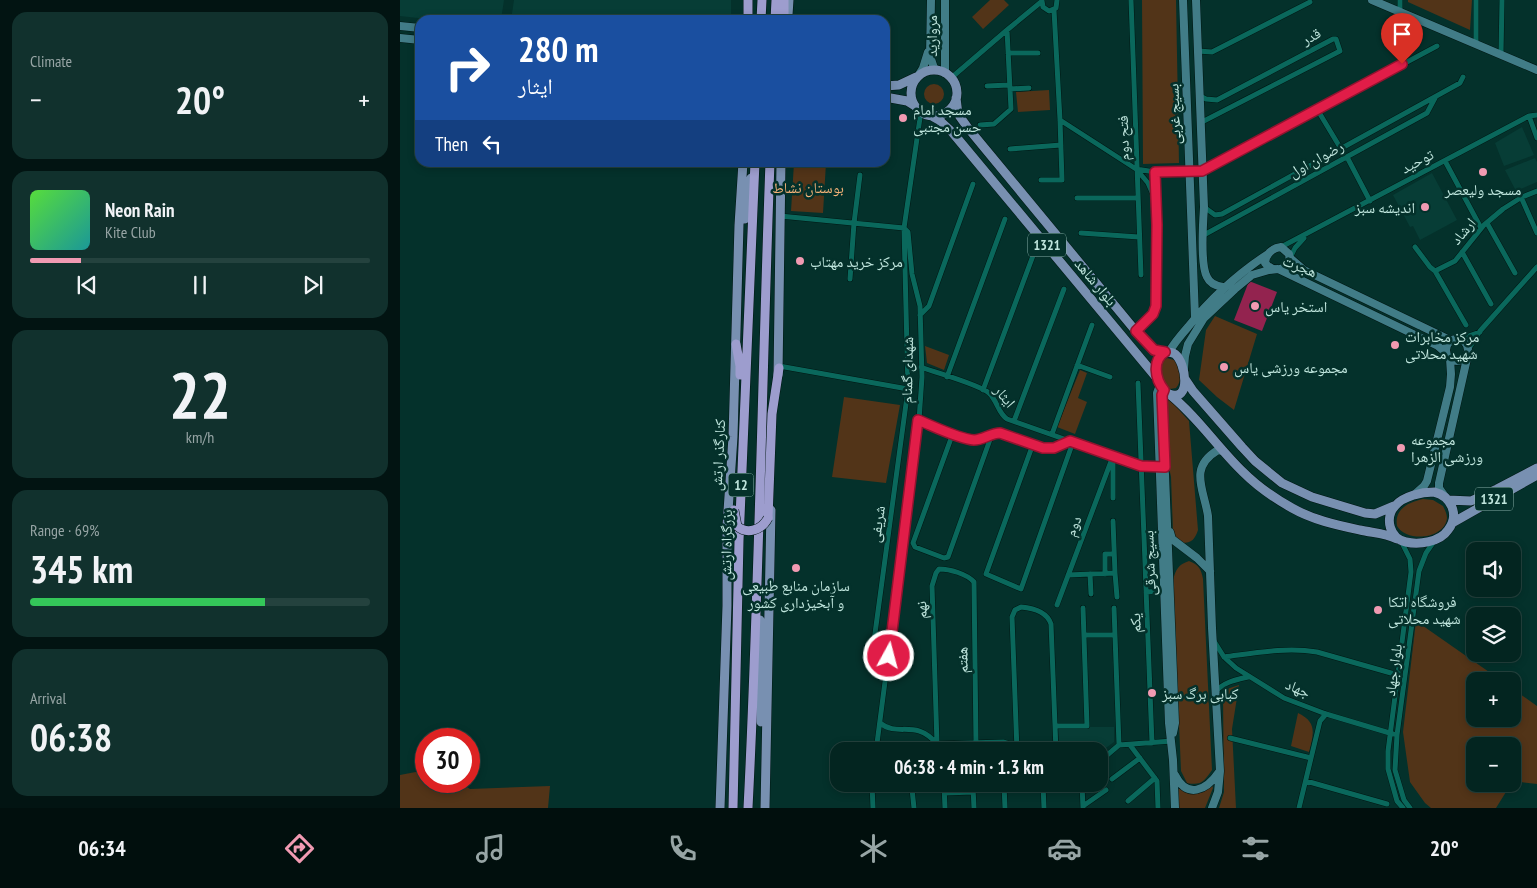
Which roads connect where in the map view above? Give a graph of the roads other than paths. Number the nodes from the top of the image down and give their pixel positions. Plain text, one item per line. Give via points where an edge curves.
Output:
1 (746, 0) edge
2 (752, 0) edge
3 (762, 0) edge
4 (776, 0) edge
5 (784, 0) edge
6 (789, 0) edge
7 (931, 0) edge
8 (945, 0) edge
9 (1057, 0) edge
10 (1131, 0) edge
11 (1183, 0) edge
12 (1196, 0) edge
13 (1372, 0) edge
14 (1400, 0) edge
15 (1476, 0) edge
16 (1502, 0) edge
17 (1042, 1) edge
18 (1310, 2) dead end
19 (1054, 10) junction
20 (1400, 12) junction
21 (748, 15) edge
22 (748, 15) edge
23 (761, 15) edge
24 (775, 15) edge
25 (786, 15) edge
26 (787, 15) edge
27 (400, 26) edge
28 (415, 28) edge
29 (1007, 30) junction
30 (400, 38) edge
31 (415, 40) edge
32 (930, 40) junction
33 (1476, 44) junction
34 (1437, 46) dead end
35 (1198, 51) junction
36 (1008, 53) junction
37 (1038, 53) dead end
38 (1501, 54) junction
39 (1537, 70) edge
40 (945, 74) junction
41 (918, 76) junction
42 (1463, 77) dead end
43 (890, 85) edge
44 (987, 86) dead end
45 (1010, 87) junction
46 (1029, 88) dead end
47 (1200, 96) junction
48 (1435, 97) junction
49 (890, 98) edge
50 (956, 98) junction
51 (1317, 109) junction
52 (922, 111) junction
53 (1537, 114) edge
54 (1529, 116) junction
55 (1060, 120) junction
56 (1200, 123) junction
57 (980, 125) dead end
58 (1537, 138) edge
59 (1061, 145) junction
60 (1010, 149) dead end
61 (1341, 149) junction
62 (1347, 157) junction
63 (1445, 161) junction
64 (743, 167) edge
65 (753, 167) edge
66 (754, 167) edge
67 (770, 167) edge
68 (780, 167) edge
69 (1136, 169) junction
70 (1190, 170) junction
71 (1202, 171) junction
72 (1155, 172) junction
73 (860, 175) dead end
74 (1042, 180) dead end
75 (973, 184) dead end
76 (1537, 191) edge
77 (1521, 197) junction
78 (1077, 198) dead end
79 (1137, 198) junction
80 (1156, 201) junction
81 (1370, 201) junction
82 (1204, 207) junction
83 (780, 216) junction
84 (1005, 219) dead end
85 (854, 223) junction
86 (1487, 223) junction
87 (904, 228) junction
88 (1481, 228) junction
89 (1082, 233) dead end
90 (1310, 233) junction
91 (1537, 233) edge
92 (1139, 236) junction
93 (1202, 236) junction
94 (1280, 247) junction
95 (1416, 248) dead end
96 (1462, 252) junction
97 (1034, 253) dead end
98 (1268, 254) junction
99 (1290, 258) junction
100 (1537, 267) edge
101 (1278, 269) junction
102 (739, 271) junction
103 (1435, 271) junction
104 (1515, 274) dead end
105 (1141, 276) dead end
106 (850, 280) dead end
107 (1223, 287) junction
108 (1064, 289) dead end
109 (1491, 304) dead end
110 (920, 314) junction
111 (1195, 317) junction
112 (1092, 325) dead end
113 (1466, 325) dead end
114 (1136, 331) junction
115 (1480, 331) junction
116 (1460, 339) junction
117 (1450, 340) junction
118 (736, 344) junction
119 (1167, 352) junction
120 (1468, 352) junction
121 (1448, 356) junction
122 (1077, 365) junction
123 (779, 367) junction
124 (921, 367) junction
125 (1185, 375) junction
126 (947, 377) junction
127 (1110, 377) dead end
128 (1138, 383) dead end
129 (1163, 387) junction
130 (908, 389) junction
131 (983, 390) junction
132 (918, 420) junction
133 (1014, 421) junction
134 (953, 433) junction
135 (992, 434) junction
136 (1052, 434) junction
137 (1072, 442) junction
138 (1033, 444) junction
139 (1224, 451) junction
140 (1113, 456) junction
141 (1141, 466) junction
142 (1162, 467) junction
143 (1537, 468) edge
144 (1537, 475) edge
145 (1414, 496) junction
146 (1446, 497) junction
147 (1113, 498) dead end
148 (1394, 506) junction
149 (1113, 521) dead end
150 (1452, 523) junction
151 (1168, 525) junction
152 (728, 526) junction
153 (1437, 538) junction
154 (1399, 540) junction
155 (1114, 554) junction
156 (1166, 570) junction
157 (1210, 571) junction
158 (1115, 573) junction
159 (1090, 574) junction
160 (1105, 574) junction
161 (739, 575) junction
162 (1068, 575) junction
163 (970, 578) joint
164 (758, 589) junction
165 (1164, 591) junction
166 (1146, 592) junction
167 (1090, 594) dead end
168 (1117, 597) dead end
169 (1057, 605) dead end
170 (1083, 608) dead end
171 (1114, 608) dead end
172 (1115, 635) junction
173 (1084, 636) junction
174 (1212, 638) junction
175 (1224, 657) junction
176 (871, 663) dead end
177 (1398, 675) junction
178 (1248, 677) junction
179 (1215, 692) junction
180 (1326, 714) junction
181 (880, 722) junction
182 (1055, 726) junction
183 (1390, 734) junction
184 (1397, 735) junction
185 (1230, 738) dead end
186 (1172, 741) junction
187 (877, 742) edge
188 (938, 742) edge
189 (940, 742) edge
190 (976, 742) edge
191 (1017, 742) edge
192 (1056, 742) edge
193 (1152, 743) junction
194 (1130, 744) junction
195 (1119, 746) junction
196 (1108, 755) edge
197 (1140, 758) junction
198 (1311, 758) junction
199 (1220, 771) junction
200 (766, 772) junction
201 (1174, 774) junction
202 (1155, 778) junction
203 (1112, 779) dead end
204 (1306, 780) junction
205 (872, 792) edge
206 (912, 792) edge
207 (1004, 792) edge
208 (1043, 792) edge
209 (1082, 792) edge
210 (1103, 792) edge
211 (945, 793) joint
212 (1128, 800) dead end
213 (1386, 804) dead end
214 (1158, 806) edge
215 (1083, 807) edge
216 (720, 808) edge
217 (733, 808) edge
218 (748, 808) edge
219 (765, 808) edge
220 (873, 808) edge
221 (914, 808) edge
222 (945, 808) edge
223 (974, 808) edge
224 (1005, 808) edge
225 (1044, 808) edge
226 (1152, 808) edge
227 (1175, 808) edge
228 (1212, 808) edge
229 (1299, 808) edge
230 (1403, 808) edge
231 (1410, 808) edge

1 - 21 highway
2 - 22 main road
3 - 23 highway
4 - 24 highway
5 - 25 highway
6 - 26 main road
7 - 32 main road
8 - 40 main road, مروارید
9 - 19 street
10 - 69 street, فتح دوم
11 - 70 main road, بسیج غربی
12 - 35 main road, بسیج غربی
13 - 20 main road
14 - 20 street
15 - 33 street
16 - 38 street
17 - 19 street via 1046,10
17 - 29 street
18 - 35 street via 1212,52
19 - 55 street
20 - 33 main road
27 - 28 main road
29 - 36 street
29 - 40 street
30 - 31 main road
32 - 40 main road via 932,64
32 - 41 main road via 925,63
33 - 38 main road
34 - 51 street
35 - 47 main road, بسیج غربی
36 - 37 street
36 - 45 street
38 - 39 main road
40 - 41 main road via 924,72
40 - 50 main road via 955,85
41 - 43 main road via 903,84
41 - 52 main road via 911,89 913,101
42 - 48 street, رضوان اول via 1460,84
44 - 45 street
45 - 46 street
45 - 57 street via 1011,109 994,124
47 - 56 main road, بسیج غربی
47 - 56 street, قدر via 1216,100 1332,39 1339,44 1340,51
48 - 61 street, رضوان اول
48 - 62 street, رضوان اول via 1427,113
49 - 52 main road, 1321 via 907,101
50 - 52 main road via 949,110 936,115
50 - 114 main road, بلوار شاهد / 1321 via 958,114 968,128
51 - 61 street
51 - 71 street
52 - 87 street
52 - 129 main road, بلوار شاهد / 1321 via 952,132
53 - 54 street, توحید
54 - 58 street
54 - 63 street, توحید
55 - 59 street
55 - 69 street
56 - 71 main road, بسیج غربی
59 - 60 street
59 - 74 street via 1062,180
61 - 82 street, رضوان اول via 1222,214 1215,215
62 - 81 street
62 - 93 street, رضوان اول
63 - 81 street, توحید
63 - 88 street
64 - 102 main road, کنارگذر ارتش
65 - 102 main road
66 - 161 highway, بزرگراه ارتش / 12
67 - 164 highway, 12
68 - 83 main road
69 - 72 street
69 - 79 street, فتح دوم
69 - 80 street via 1148,183
70 - 71 main road
70 - 72 street
70 - 111 main road, بسیج غربی
71 - 82 main road, بسیج غربی
72 - 80 street
73 - 85 street
75 - 110 street via 929,306
76 - 77 street, ارشاد
77 - 86 street, ارشاد
77 - 91 street
78 - 79 street
79 - 92 street, فتح دوم
80 - 114 street via 1156,306 1153,314
81 - 90 street, توحید
82 - 93 main road, بسیج غربی
83 - 85 street
83 - 123 main road
84 - 126 street
85 - 87 street
85 - 106 street
86 - 88 street, ارشاد
86 - 104 street
87 - 110 street, شهدای گمنام via 908,232
87 - 130 street, شریفی
88 - 96 street, ارشاد
89 - 92 street
90 - 94 street, توحید
90 - 99 street
92 - 105 street, فتح دوم
93 - 107 main road, بسیج غربی via 1206,276 1215,285
94 - 98 main road
94 - 99 main road
95 - 103 street
96 - 103 street, ارشاد via 1454,261
96 - 109 street
97 - 131 street
98 - 101 main road via 1265,263
98 - 107 main road, هجرت
99 - 101 main road via 1288,265
99 - 117 main road, هجرت via 1304,270
100 - 115 street
101 - 121 main road, هجرت via 1438,346
101 - 125 main road, هجرت via 1252,275 1204,318 1188,344
102 - 118 main road, کنارگذر ارتش
103 - 113 street
107 - 111 main road, هجرت
108 - 133 street
110 - 124 street, شهدای گمنام
111 - 119 main road, هجرت
112 - 122 street
114 - 119 main road, بلوار شاهد / 1321 via 1154,350
115 - 116 street
115 - 120 street
116 - 117 main road
116 - 120 main road via 1466,343
117 - 121 main road via 1446,346
118 - 123 highway, bridge via 740,371 734,510 737,526 744,530 761,527 768,518 773,397
118 - 152 main road, کنارگذر ارتش
119 - 125 main road via 1178,358
119 - 129 main road via 1160,355 1156,367
120 - 121 main road via 1460,361
120 - 146 main road via 1439,483
121 - 145 main road via 1452,374 1450,387 1427,481
122 - 127 street
122 - 136 street
123 - 130 street
123 - 200 main road via 772,482
124 - 126 street, ایثار
124 - 132 street, شهدای گمنام
125 - 129 main road via 1181,392 1173,395
125 - 148 main road via 1193,392 1242,447 1282,483 1312,497 1365,513 1375,514
126 - 131 street, ایثار
128 - 141 street, یکم
129 - 139 main road, بلوار شاهد / 1321
129 - 142 main road, بسیج شرقی via 1157,393
130 - 176 street, شریفی
131 - 133 street, ایثار via 993,398 1003,416
132 - 134 street
132 - 181 street, شهدای گمنام
133 - 136 street, ایثار
134 - 135 street via 975,440
134 - 135 street via 913,544 944,558 948,557
135 - 138 street via 1000,433
136 - 137 street, ایثار
137 - 138 street via 1050,449
137 - 138 street via 1021,589 986,574
137 - 140 street, ایثار
139 - 154 main road, بلوار شاهد / 1321 via 1264,490 1292,508 1326,522 1388,534
139 - 157 main road via 1218,450 1203,461 1200,471 1199,481 1208,516
140 - 141 street, ایثار
140 - 147 street
140 - 162 street, دوم
141 - 142 street, ایثار
141 - 166 street, یکم
142 - 151 main road, بسیج شرقی
142 - 156 main road, بسیج شرقی
143 - 146 main road, 1321 via 1471,501
144 - 150 main road, 1321
145 - 146 main road via 1429,492
145 - 148 main road
146 - 150 main road via 1454,512
148 - 154 main road via 1389,520 1393,535
149 - 155 street
150 - 153 main road via 1448,531
151 - 156 main road, بسیج شرقی
151 - 157 main road via 1172,539
152 - 161 main road
152 - 216 main road, کنارگذر ارتش
153 - 154 main road via 1416,543
153 - 184 street, بلوار جهاد via 1426,553 1420,570
154 - 177 street via 1410,559 1411,572
155 - 158 street
155 - 160 street via 1105,554
156 - 165 main road, بسیج شرقی
156 - 186 main road, بسیج شرقی via 1175,723
157 - 174 main road
158 - 160 street
158 - 168 street
159 - 160 street
159 - 162 street
159 - 167 street
161 - 217 highway, بزرگراه ارتش / 12
162 - 169 street, دوم
163 - 189 street, نهم via 939,569 932,586
163 - 190 street, هفتم via 974,582
164 - 200 main road via 761,719
164 - 218 highway, 12
165 - 166 street
165 - 186 main road, بسیج شرقی
166 - 193 street, یکم
170 - 173 street
171 - 172 street
172 - 173 street
172 - 195 street
173 - 182 street via 1087,726
174 - 175 street, جهاد
174 - 179 main road
175 - 177 street via 1305,650
175 - 178 street, جهاد
177 - 183 street
178 - 179 street via 1230,681
178 - 180 street, جهاد via 1284,698
179 - 199 main road
180 - 183 street, جهاد
180 - 198 street via 1320,721
181 - 187 street, شهدای گمنام
181 - 188 street via 885,727 919,730
182 - 191 street via 1052,624 1045,614 1018,608 1012,613
182 - 192 street
183 - 184 street, جهاد
183 - 230 street via 1388,769 1397,801
184 - 231 street, بلوار جهاد via 1395,770 1404,800
185 - 198 street
186 - 193 street
186 - 201 main road, بسیج شرقی
193 - 194 street
194 - 195 street
194 - 197 street
195 - 196 street
197 - 202 street
197 - 203 street
198 - 204 street
199 - 201 main road via 1205,787 1196,789 1180,785
199 - 228 main road
200 - 219 main road
201 - 227 main road, بسیج شرقی
202 - 212 street
202 - 214 street
204 - 213 street
204 - 229 street
205 - 220 street
206 - 221 street
207 - 224 street
208 - 225 street
209 - 215 street
210 - 215 street
211 - 222 street
211 - 223 street via 973,789
214 - 226 street

